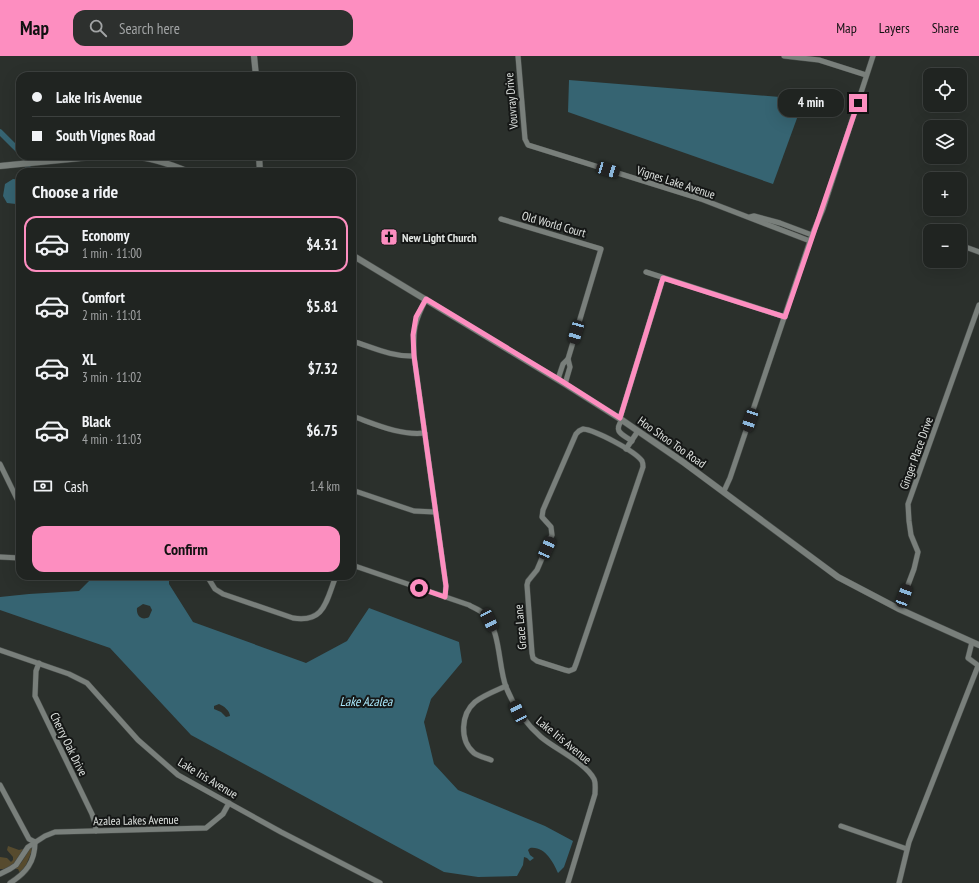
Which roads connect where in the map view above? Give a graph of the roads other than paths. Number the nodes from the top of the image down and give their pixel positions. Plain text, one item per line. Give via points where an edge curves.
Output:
1 (254, 56) edge
2 (518, 56) edge
3 (784, 56) edge
4 (873, 56) edge
5 (256, 72) edge
6 (866, 75) junction
7 (527, 144) joint
8 (59, 160) edge
9 (151, 160) edge
10 (0, 166) edge
11 (179, 168) edge
12 (750, 217) junction
13 (501, 219) dead end
14 (812, 235) junction
15 (810, 241) junction
16 (967, 248) edge
17 (979, 252) edge
18 (356, 256) edge
19 (646, 272) dead end
20 (663, 278) junction
21 (426, 299) junction
22 (979, 305) edge
23 (785, 317) junction
24 (356, 341) edge
25 (414, 356) junction
26 (568, 359) junction
27 (558, 379) junction
28 (565, 384) junction
29 (356, 417) edge
30 (621, 419) junction
31 (638, 431) junction
32 (425, 433) junction
33 (632, 441) junction
34 (626, 449) junction
35 (0, 464) edge
36 (356, 491) edge
37 (724, 492) junction
38 (16, 496) edge
39 (435, 512) junction
40 (0, 557) edge
41 (16, 558) edge
42 (356, 566) edge
43 (210, 580) edge
44 (334, 580) edge
45 (445, 597) junction
46 (899, 609) junction
47 (972, 642) junction
48 (979, 645) edge
49 (0, 650) edge
50 (39, 664) junction
51 (978, 666) edge
52 (506, 686) junction
53 (491, 760) dead end
54 (0, 785) edge
55 (229, 803) junction
56 (841, 826) dead end
57 (96, 831) junction
58 (35, 842) junction
59 (907, 849) junction
60 (0, 874) edge
61 (10, 883) edge
62 (380, 883) edge
63 (568, 883) edge
64 (899, 883) edge

1 - 5 street
2 - 7 street, Vouvray Drive
3 - 6 street via 819,60
4 - 6 street
6 - 14 street via 823,209
7 - 12 street, Vignes Lake Avenue
8 - 10 street
9 - 11 street
12 - 14 street, Vignes Lake Avenue via 780,223
12 - 15 street, Vignes Lake Avenue
13 - 26 street, Old World Court via 601,249
14 - 15 street
15 - 23 street
16 - 17 street
18 - 21 street, Hoo Shoo Too Road
19 - 20 street
20 - 23 street
20 - 30 street
21 - 25 street via 416,317 413,335
21 - 27 street, Hoo Shoo Too Road
22 - 46 street, Ginger Place Drive via 908,504 911,535 918,552
23 - 37 street
24 - 25 street via 388,353
25 - 32 street
26 - 27 street via 563,364
26 - 28 street via 570,366
27 - 28 street, Hoo Shoo Too Road
28 - 30 street, Hoo Shoo Too Road
29 - 32 street via 400,432
30 - 31 street, Hoo Shoo Too Road
30 - 33 street via 618,430
31 - 33 street
31 - 37 street, Hoo Shoo Too Road
32 - 39 street
33 - 34 street
34 - 34 street, Grace Lane via 640,459 643,467 575,667 567,671 537,661 532,653 526,588 552,535 551,528 542,517 542,510 579,431 590,430
35 - 38 street
36 - 39 street via 414,511
37 - 46 street, Hoo Shoo Too Road via 838,576
39 - 45 street via 446,586
40 - 41 street
42 - 45 street, Lake Iris Avenue
43 - 44 street via 215,589 223,594 302,619 313,618 321,612
45 - 52 street, Lake Iris Avenue via 469,604 489,620 494,631
46 - 47 street, Hoo Shoo Too Road
47 - 48 street, Hoo Shoo Too Road
47 - 51 street via 968,658
49 - 50 street, Lake Iris Avenue
50 - 55 street, Lake Iris Avenue via 86,683 138,740 178,774
50 - 57 street, Cherry Oak Drive via 36,671 35,696 92,814
51 - 59 street
52 - 53 street via 474,703 466,714 463,728 474,753
52 - 63 street, Lake Iris Avenue via 518,712 528,724 543,738 583,766 594,779 595,794
54 - 58 street via 28,840
55 - 57 street, Azalea Lakes Avenue via 223,814 206,828
55 - 62 street, Lake Iris Avenue
56 - 59 street
57 - 58 street, Azalea Lakes Avenue via 55,832
58 - 60 street, Azalea Lakes Avenue via 28,847 16,865
58 - 61 street via 35,849 27,868
59 - 64 street

